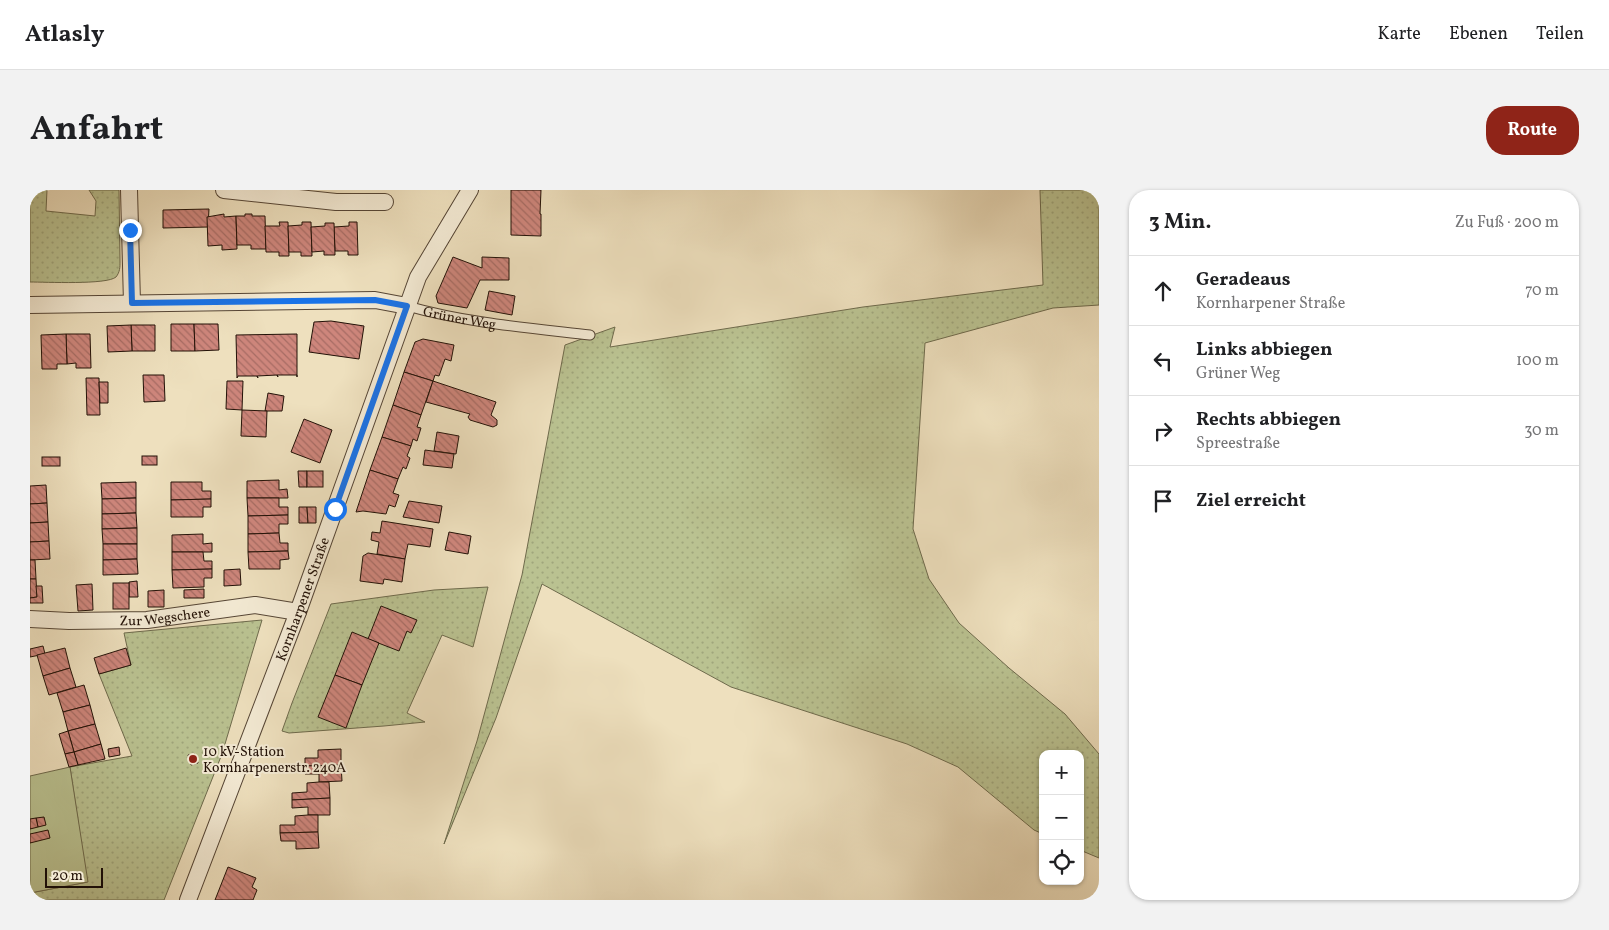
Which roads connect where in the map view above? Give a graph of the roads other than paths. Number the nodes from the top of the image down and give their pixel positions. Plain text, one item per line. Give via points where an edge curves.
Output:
1 (129, 190) edge
2 (224, 190) edge
3 (470, 190) edge
4 (386, 202) dead end
5 (132, 303) junction
6 (30, 304) edge
7 (407, 306) junction
8 (590, 335) dead end
9 (298, 612) junction
10 (30, 620) edge
11 (188, 900) edge

1 - 5 street
2 - 4 street via 336,202
3 - 7 street, Kornharpener Straße via 418,277
5 - 6 street, Grüner Weg
5 - 7 street, Grüner Weg via 375,300
7 - 8 lane, Grüner Weg via 437,315
7 - 9 street, Kornharpener Straße
9 - 10 street, Zur Wegschere via 255,605 147,620
9 - 11 street, Kornharpener Straße

